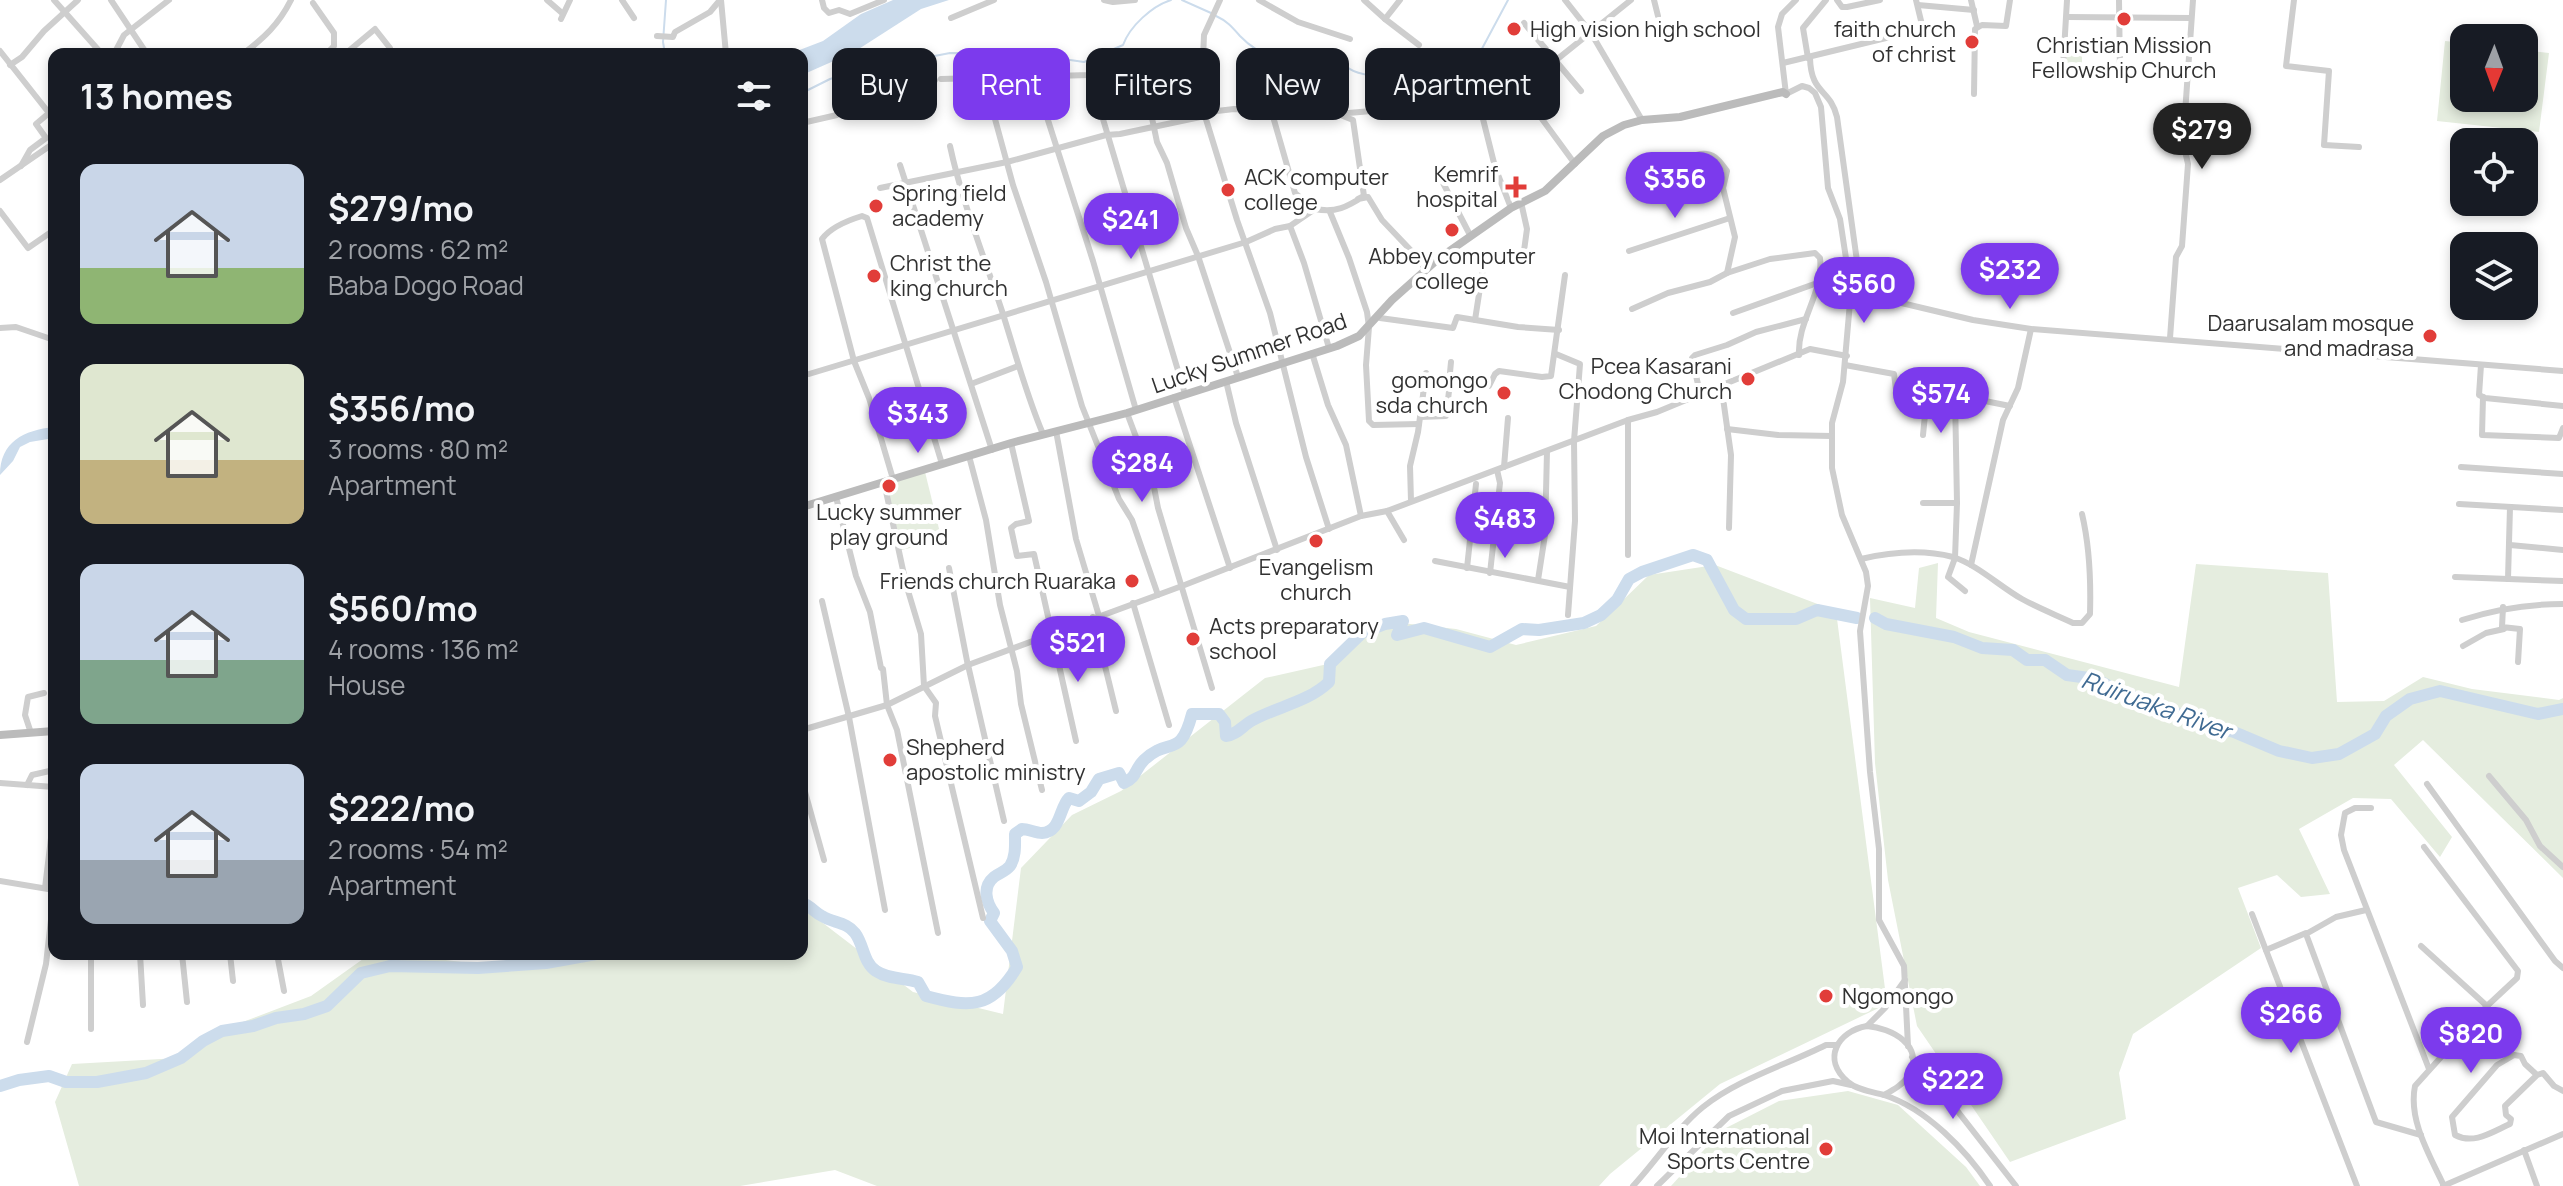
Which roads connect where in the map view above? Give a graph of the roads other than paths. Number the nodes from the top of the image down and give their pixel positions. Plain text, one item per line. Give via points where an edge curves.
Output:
1 (54, 0) edge
2 (78, 0) edge
3 (111, 0) edge
4 (169, 0) edge
5 (291, 0) edge
6 (547, 0) edge
7 (570, 0) edge
8 (622, 0) edge
9 (720, 0) edge
10 (822, 0) edge
11 (884, 0) edge
12 (994, 0) edge
13 (1104, 0) edge
14 (1135, 0) edge
15 (1220, 0) edge
16 (1259, 0) edge
17 (1364, 0) edge
18 (1400, 0) edge
19 (1565, 0) edge
20 (1631, 0) edge
21 (1654, 0) edge
22 (1796, 0) edge
23 (1826, 0) edge
24 (1837, 0) edge
25 (1880, 0) edge
26 (1971, 0) edge
27 (2010, 0) edge
28 (2067, 0) edge
29 (2119, 0) edge
30 (2193, 0) edge
31 (2294, 0) edge
32 (313, 3) dead end
33 (1917, 3) edge
34 (1974, 10) junction
35 (63, 13) junction
36 (1658, 16) dead end
37 (2067, 17) junction
38 (634, 18) dead end
39 (951, 18) dead end
40 (2191, 18) junction
41 (1385, 19) junction
42 (2119, 19) junction
43 (1524, 23) dead end
44 (1977, 26) junction
45 (131, 29) junction
46 (1591, 33) junction
47 (662, 37) dead end
48 (1350, 39) dead end
49 (1419, 45) dead end
50 (96, 48) edge
51 (117, 48) edge
52 (143, 48) edge
53 (251, 48) edge
54 (332, 48) edge
55 (352, 48) edge
56 (390, 48) dead end
57 (725, 48) edge
58 (1203, 48) edge
59 (1544, 48) edge
60 (0, 51) edge
61 (1560, 57) edge
62 (1809, 58) junction
63 (1783, 63) junction
64 (10, 65) junction
65 (1560, 67) edge
66 (2063, 68) dead end
67 (2120, 74) dead end
68 (1086, 75) edge
69 (1581, 91) dead end
70 (1786, 94) junction
71 (1974, 94) dead end
72 (48, 108) edge
73 (48, 115) edge
74 (1349, 118) edge
75 (995, 120) edge
76 (1047, 120) edge
77 (1102, 120) edge
78 (1152, 120) edge
79 (1186, 120) edge
80 (1206, 120) edge
81 (1274, 120) edge
82 (1483, 120) edge
83 (1543, 120) edge
84 (1642, 120) junction
85 (808, 122) edge
86 (1153, 127) junction
87 (1106, 135) junction
88 (950, 146) dead end
89 (48, 147) edge
90 (2359, 147) dead end
91 (1056, 148) junction
92 (1007, 162) junction
93 (1575, 164) junction
94 (900, 165) dead end
95 (21, 166) junction
96 (956, 173) junction
97 (1441, 179) dead end
98 (0, 180) edge
99 (907, 184) junction
100 (1639, 185) dead end
101 (880, 188) dead end
102 (1364, 196) junction
103 (1521, 202) junction
104 (1511, 208) junction
105 (1315, 209) junction
106 (0, 211) edge
107 (1330, 212) junction
108 (1730, 218) junction
109 (1290, 226) junction
110 (48, 234) edge
111 (1470, 235) junction
112 (1246, 242) junction
113 (1629, 251) dead end
114 (1198, 256) junction
115 (1424, 269) junction
116 (1821, 269) junction
117 (1147, 272) junction
118 (1727, 273) junction
119 (1565, 275) dead end
120 (1820, 282) junction
121 (1099, 285) junction
122 (1861, 290) dead end
123 (1851, 291) junction
124 (1050, 301) junction
125 (1632, 309) dead end
126 (1003, 313) junction
127 (1733, 313) dead end
128 (1380, 318) dead end
129 (1807, 319) junction
130 (1475, 320) junction
131 (1369, 327) junction
132 (0, 328) edge
133 (953, 329) junction
134 (2031, 329) junction
135 (1559, 330) junction
136 (48, 338) edge
137 (2170, 338) junction
138 (906, 343) junction
139 (1329, 348) junction
140 (1312, 353) junction
141 (1556, 354) junction
142 (1799, 355) junction
143 (1847, 356) junction
144 (854, 361) junction
145 (1451, 362) dead end
146 (1282, 364) junction
147 (1845, 365) junction
148 (2481, 365) junction
149 (1018, 366) junction
150 (2563, 371) edge
151 (1426, 373) dead end
152 (809, 374) dead end
153 (1238, 377) junction
154 (1226, 381) junction
155 (1449, 383) junction
156 (971, 384) junction
157 (1721, 384) junction
158 (1700, 393) junction
159 (1185, 394) junction
160 (1955, 395) junction
161 (1174, 397) junction
162 (1897, 397) dead end
163 (2483, 397) junction
164 (2010, 406) junction
165 (2563, 406) edge
166 (1131, 411) junction
167 (1508, 418) dead end
168 (1420, 420) junction
169 (1628, 420) junction
170 (1088, 423) junction
171 (2563, 428) edge
172 (1727, 429) junction
173 (1056, 431) junction
174 (1043, 434) junction
175 (1923, 435) dead end
176 (1832, 436) junction
177 (1574, 441) junction
178 (1011, 443) junction
179 (992, 450) junction
180 (1547, 451) junction
181 (969, 456) junction
182 (942, 464) junction
183 (2461, 467) dead end
184 (1500, 468) junction
185 (2563, 474) edge
186 (888, 481) junction
187 (1476, 484) dead end
188 (836, 497) junction
189 (1411, 501) junction
190 (1923, 503) dead end
191 (1957, 503) junction
192 (2459, 504) dead end
193 (808, 505) edge
194 (2510, 507) junction
195 (2563, 510) edge
196 (1387, 511) junction
197 (2082, 514) dead end
198 (1361, 516) junction
199 (1729, 528) dead end
200 (1329, 529) junction
201 (1404, 540) dead end
202 (2510, 545) junction
203 (1277, 550) junction
204 (2563, 550) edge
205 (1628, 555) dead end
206 (1955, 558) junction
207 (1861, 559) junction
208 (1435, 561) dead end
209 (1971, 565) junction
210 (949, 568) dead end
211 (1230, 568) junction
212 (1467, 568) junction
213 (1490, 573) junction
214 (2455, 577) dead end
215 (2508, 579) junction
216 (1538, 580) dead end
217 (2563, 581) edge
218 (1182, 586) junction
219 (1570, 587) junction
220 (1965, 591) dead end
221 (1158, 595) junction
222 (822, 601) dead end
223 (1133, 603) junction
224 (2563, 604) edge
225 (2503, 607) junction
226 (1568, 615) dead end
227 (1096, 616) junction
228 (2462, 620) dead end
229 (2520, 629) junction
230 (1051, 634) junction
231 (2463, 646) dead end
232 (1009, 649) junction
233 (2518, 662) dead end
234 (968, 666) junction
235 (924, 686) junction
236 (1212, 688) dead end
237 (44, 693) dead end
238 (887, 705) junction
239 (1116, 711) dead end
240 (849, 717) junction
241 (1169, 725) dead end
242 (808, 728) edge
243 (48, 732) edge
244 (31, 733) junction
245 (0, 735) edge
246 (1076, 741) dead end
247 (48, 771) edge
248 (2489, 776) dead end
249 (0, 783) edge
250 (2427, 784) dead end
251 (27, 785) junction
252 (48, 787) edge
253 (1042, 790) dead end
254 (808, 803) edge
255 (2371, 808) dead end
256 (1004, 821) dead end
257 (2424, 847) dead end
258 (824, 860) dead end
259 (48, 863) edge
260 (2563, 867) edge
261 (0, 881) edge
262 (45, 888) junction
263 (48, 889) edge
264 (885, 910) dead end
265 (2366, 910) junction
266 (2252, 914) dead end
267 (983, 918) dead end
268 (938, 933) dead end
269 (2306, 933) junction
270 (48, 946) edge
271 (2421, 946) dead end
272 (2266, 950) junction
273 (91, 960) edge
274 (140, 960) edge
275 (183, 960) edge
276 (231, 960) edge
277 (278, 960) edge
278 (2563, 968) edge
279 (1905, 980) junction
280 (233, 981) dead end
281 (284, 991) dead end
282 (187, 1002) dead end
283 (143, 1005) dead end
284 (2487, 1006) junction
285 (1867, 1026) junction
286 (91, 1029) dead end
287 (27, 1042) dead end
288 (1837, 1045) junction
289 (1908, 1046) junction
290 (1912, 1057) junction
291 (2429, 1069) junction
292 (2537, 1075) junction
293 (1851, 1085) junction
294 (2563, 1091) edge
295 (1884, 1095) junction
296 (2563, 1134) edge
297 (2421, 1135) junction
298 (2524, 1150) junction
299 (1633, 1186) edge
300 (1657, 1186) edge
301 (1990, 1186) edge
302 (2016, 1186) edge
303 (2357, 1186) edge
304 (2443, 1186) edge
305 (2537, 1186) edge

1 - 35 street
2 - 35 street
3 - 45 street
4 - 45 street
5 - 53 street via 268,36
6 - 7 street via 562,16
8 - 38 street
9 - 47 street via 673,37
9 - 57 street
10 - 11 street via 829,13 850,14
12 - 39 street
13 - 14 street
15 - 58 street
16 - 48 street via 1298,22
17 - 41 street
18 - 41 street
19 - 46 street
20 - 46 street
21 - 36 street
22 - 63 street via 1779,19
23 - 62 street via 1803,28
24 - 25 street via 1847,7
26 - 34 street
27 - 44 street via 2006,26
28 - 37 street
29 - 42 street
30 - 40 street
31 - 90 street via 2286,66 2329,71 2324,145
32 - 54 street via 334,33
33 - 34 street
33 - 62 street via 1923,29
34 - 44 street
35 - 50 street
35 - 64 street
37 - 42 street
37 - 66 street
40 - 42 street
40 - 137 street via 2183,142 2188,164
41 - 49 street
42 - 67 street
43 - 59 street
44 - 71 street
45 - 51 street
45 - 52 street
46 - 61 street
46 - 84 street
55 - 56 street via 375,29
60 - 64 street
62 - 63 street
62 - 122 street via 1812,80 1833,101 1837,117
63 - 70 street
64 - 72 street
65 - 69 street
68 - 85 street via 887,86 837,115
70 - 84 street, Lucky Summer Road
70 - 123 street via 1802,86 1819,101 1828,188 1840,219
73 - 95 street via 36,124 46,138
74 - 102 street
75 - 92 street
76 - 91 street
77 - 87 street
78 - 86 street
79 - 86 street
80 - 112 street
81 - 105 street via 1295,193
82 - 104 street
83 - 93 street
84 - 93 street, Lucky Summer Road via 1603,136
86 - 87 street
86 - 114 street
87 - 91 street
87 - 117 street
88 - 96 street
89 - 95 street
91 - 92 street
91 - 121 street
92 - 96 street
92 - 124 street
93 - 103 street, Lucky Summer Road via 1545,191
94 - 99 street
95 - 98 street
96 - 99 street
96 - 126 street
97 - 111 street
99 - 101 street
99 - 133 street
100 - 108 street via 1649,163 1670,164 1708,154 1727,171 1723,188
102 - 107 street
102 - 115 street via 1358,199 1368,197
103 - 104 street, Lucky Summer Road
103 - 130 street via 1527,229 1523,258 1484,262
104 - 111 street, Lucky Summer Road
105 - 107 street
105 - 109 street
106 - 110 street via 28,248
107 - 131 street
108 - 113 street
108 - 118 street via 1735,237
109 - 112 street
109 - 139 street
111 - 115 street, Lucky Summer Road
112 - 114 street
112 - 146 street
114 - 117 street
114 - 153 street
115 - 131 street, Lucky Summer Road
116 - 118 street via 1815,253 1770,259
116 - 120 street
116 - 123 street via 1837,286
117 - 121 street
117 - 159 street
118 - 125 street
119 - 135 street
120 - 127 street
120 - 129 street
121 - 124 street
121 - 166 street
123 - 134 street
123 - 143 street
124 - 126 street
124 - 170 street
126 - 133 street
126 - 149 street
128 - 130 street via 1452,328 1456,317
129 - 142 street via 1798,337
129 - 158 street via 1695,355
130 - 135 street
131 - 139 street, Lucky Summer Road
131 - 168 street via 1369,421 1373,425
132 - 136 street via 16,327
133 - 138 street
133 - 156 street
134 - 137 street
134 - 164 street
135 - 141 street
137 - 148 street
138 - 144 street
138 - 144 street via 867,218 862,216 822,239
138 - 182 street
139 - 140 street, Lucky Summer Road
140 - 146 street, Lucky Summer Road
140 - 198 street via 1346,445
141 - 155 street via 1548,377 1499,371 1489,386
141 - 177 street via 1580,364
142 - 143 street via 1810,349
142 - 157 street
143 - 147 street
144 - 152 street
144 - 186 street via 869,398
145 - 155 street
146 - 153 street, Lucky Summer Road
146 - 200 street
147 - 162 street via 1894,374
147 - 176 street
148 - 150 street
148 - 163 street
149 - 156 street
149 - 174 street
151 - 168 street
153 - 154 street, Lucky Summer Road
154 - 159 street, Lucky Summer Road
154 - 203 street
155 - 168 street via 1446,416
156 - 179 street
157 - 158 street
157 - 172 street
158 - 169 street
159 - 161 street, Lucky Summer Road
160 - 164 street
160 - 175 street via 1927,395
160 - 191 street
161 - 166 street, Lucky Summer Road
161 - 211 street
163 - 165 street
163 - 171 street via 2482,435 2559,438
164 - 209 street
166 - 170 street, Lucky Summer Road
166 - 218 street
167 - 184 street
168 - 189 street via 1410,466
169 - 177 street
169 - 205 street
170 - 173 street, Lucky Summer Road
170 - 221 street via 1132,520
172 - 176 street
172 - 199 street
173 - 174 street, Lucky Summer Road
173 - 227 street
174 - 178 street, Lucky Summer Road
176 - 207 street via 1836,490
177 - 180 street
177 - 219 street
178 - 179 street, Lucky Summer Road
178 - 230 street via 1029,521 1011,528 1017,556 1034,554
179 - 181 street, Lucky Summer Road
180 - 184 street
180 - 216 street
181 - 182 street, Lucky Summer Road
181 - 232 street
182 - 186 street, Lucky Summer Road
183 - 185 street
184 - 189 street
184 - 213 street
186 - 188 street, Lucky Summer Road
186 - 235 street via 906,584 921,634
187 - 212 street
188 - 193 street, Lucky Summer Road
188 - 238 street via 870,612
189 - 196 street
190 - 191 street
191 - 206 street
192 - 194 street
194 - 195 street
194 - 202 street
196 - 198 street
196 - 201 street
197 - 209 street via 2091,576 2090,614 2082,623 2022,599
198 - 200 street
200 - 203 street
202 - 204 street
202 - 215 street
203 - 211 street
206 - 207 street via 1926,552
206 - 209 street
206 - 220 street via 1948,577
207 - 279 street via 1868,586 1860,631 1879,849 1879,920 1902,961
208 - 212 street
210 - 234 street
211 - 218 street
212 - 213 street
213 - 219 street
214 - 215 street
215 - 217 street
218 - 221 street
218 - 236 street
219 - 226 street
221 - 223 street
222 - 240 street
223 - 227 street
223 - 241 street
224 - 225 street
225 - 228 street
225 - 229 street via 2502,627
227 - 230 street
227 - 239 street
229 - 231 street via 2496,629
229 - 233 street
230 - 232 street
230 - 246 street
232 - 234 street
232 - 253 street
234 - 235 street
234 - 256 street
235 - 238 street
235 - 267 street via 936,703
237 - 244 street via 28,697 25,715
238 - 240 street
238 - 268 street via 897,730
240 - 242 street
240 - 264 street
243 - 244 street
244 - 245 street
247 - 251 street via 32,775
248 - 260 street via 2540,846
249 - 251 street
250 - 278 street
251 - 252 street
254 - 258 street
255 - 265 street via 2345,813 2341,835
257 - 284 street via 2518,971
259 - 262 street
261 - 262 street
262 - 263 street
265 - 269 street via 2336,917
265 - 291 street
266 - 272 street
269 - 272 street
269 - 297 street via 2376,1122
270 - 287 street
271 - 284 street
272 - 303 street
273 - 286 street
274 - 283 street
275 - 282 street
276 - 280 street
277 - 281 street
279 - 285 street
279 - 289 street
284 - 291 street
285 - 288 street via 1850,1030
285 - 289 street via 1891,1030
288 - 293 street via 1837,1067
288 - 299 street via 1826,1045 1705,1106
289 - 290 street
290 - 295 street via 1909,1075
290 - 302 street
291 - 297 street via 2414,1093
292 - 292 street via 2521,1056 2503,1060 2452,1117 2455,1135 2475,1139 2510,1124 2505,1106
292 - 294 street via 2543,1073
293 - 295 street
293 - 300 street via 1833,1081 1782,1091 1729,1116
295 - 301 street via 1940,1130
296 - 298 street
297 - 304 street
298 - 304 street
298 - 305 street

